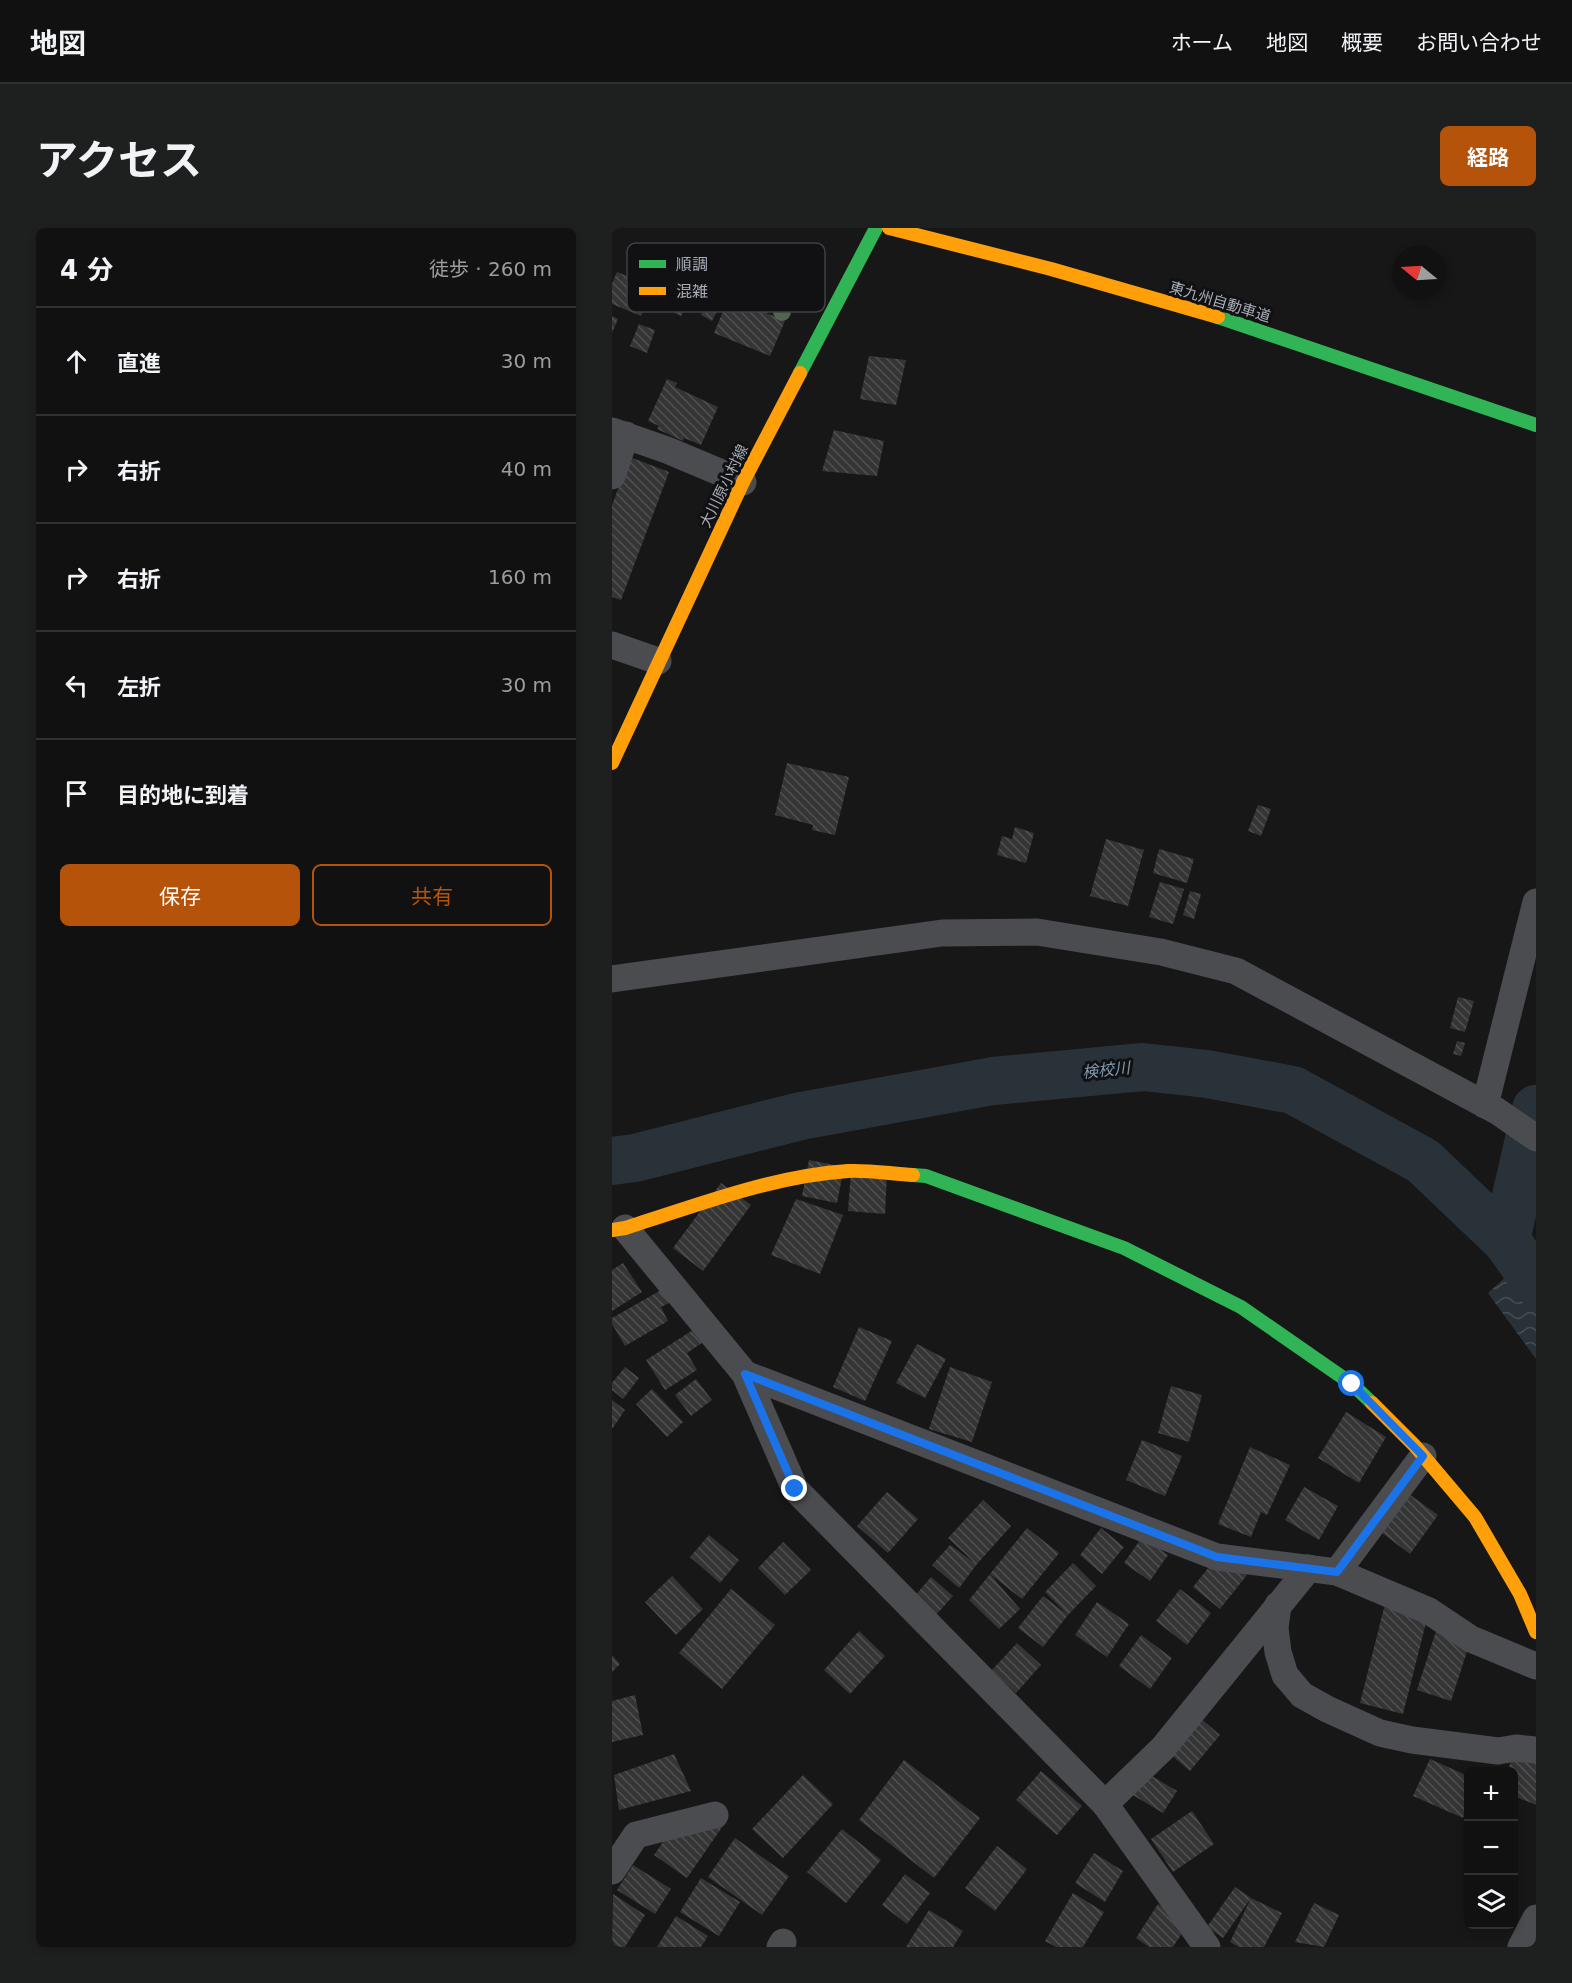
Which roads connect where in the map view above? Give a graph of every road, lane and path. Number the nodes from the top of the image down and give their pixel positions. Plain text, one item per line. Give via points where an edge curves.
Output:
1 (876, 228) edge
2 (889, 228) edge
3 (1536, 425) edge
4 (619, 433) edge
5 (612, 476) edge
6 (743, 482) junction
7 (612, 645) edge
8 (658, 661) junction
9 (612, 763) edge
10 (1536, 902) edge
11 (612, 979) edge
12 (1491, 1108) junction
13 (1536, 1138) edge
14 (619, 1229) edge
15 (745, 1374) junction
16 (1423, 1456) junction
17 (1310, 1568) junction
18 (1337, 1572) junction
19 (1278, 1605) junction
20 (1536, 1632) edge
21 (1536, 1666) edge
22 (1536, 1750) edge
23 (1105, 1804) junction
24 (715, 1815) dead end
25 (612, 1871) edge
26 (1536, 1918) edge
27 (1208, 1947) edge
28 (1521, 1947) edge

1 - 6 main road, 大川原小村線
2 - 3 main road, 東九州自動車道 via 1051,269 1248,326
4 - 5 street
4 - 6 street
6 - 8 main road, 大川原小村線
7 - 8 street
8 - 9 main road, 大川原小村線
10 - 12 street
11 - 12 street via 942,933 1036,932 1161,952 1236,971
12 - 13 street
14 - 15 street
14 - 16 main road via 811,1174 851,1171 926,1176 1124,1248 1240,1307 1352,1384
15 - 17 street via 1217,1557
15 - 23 street via 795,1489
16 - 18 street
16 - 20 main road via 1475,1517 1520,1594
17 - 18 street
17 - 19 street
18 - 21 street via 1429,1611 1471,1639
19 - 22 street via 1278,1653 1285,1675 1302,1695 1380,1733 1498,1751
19 - 23 street via 1163,1748
23 - 27 street
24 - 25 street via 636,1835
26 - 28 street

